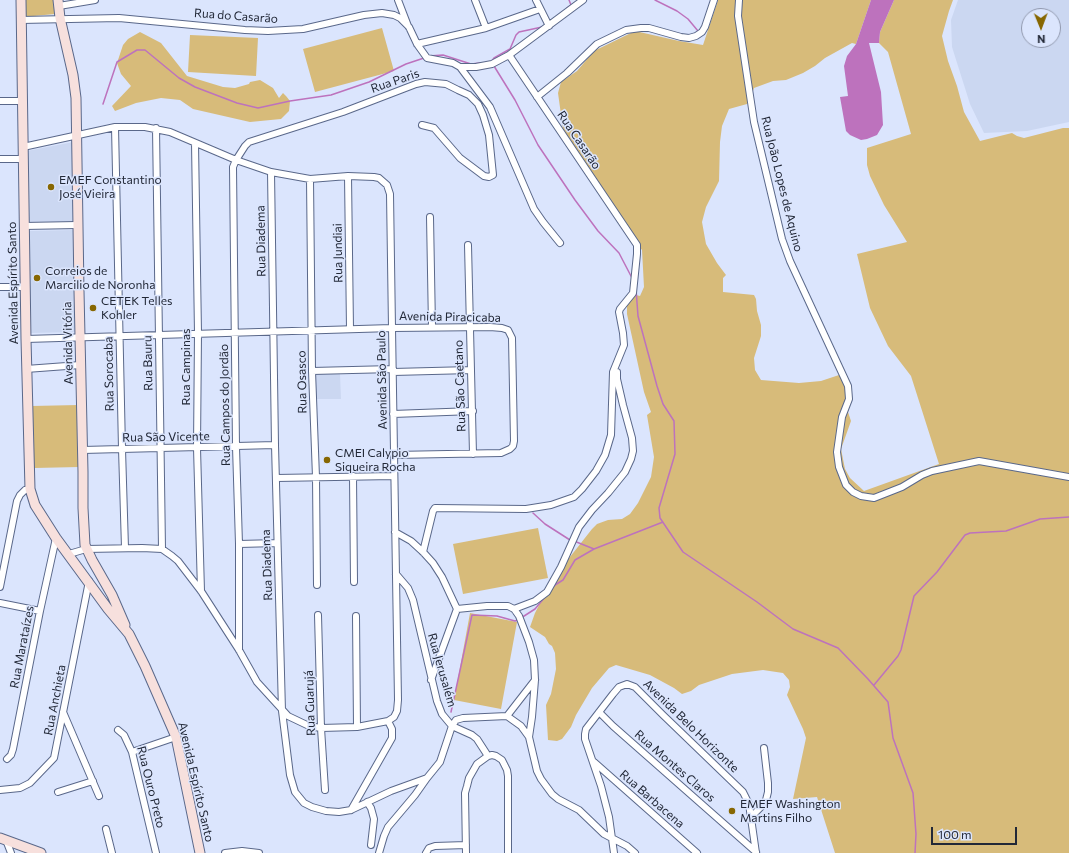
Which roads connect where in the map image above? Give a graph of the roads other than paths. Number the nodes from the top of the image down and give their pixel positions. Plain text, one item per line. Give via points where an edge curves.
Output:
1 (21, 0) edge
2 (96, 0) edge
3 (398, 0) edge
4 (475, 0) edge
5 (536, 0) edge
6 (583, 0) edge
7 (714, 0) edge
8 (739, 0) edge
9 (59, 3) edge
10 (540, 9) junction
11 (60, 18) junction
12 (21, 20) junction
13 (549, 26) junction
14 (409, 27) junction
15 (486, 28) junction
16 (417, 44) junction
17 (509, 55) junction
18 (460, 67) junction
19 (537, 97) junction
20 (0, 101) edge
21 (23, 101) junction
22 (422, 125) dead end
23 (115, 128) junction
24 (156, 128) junction
25 (76, 136) junction
26 (195, 143) junction
27 (23, 147) junction
28 (24, 158) junction
29 (0, 159) edge
30 (236, 160) junction
31 (271, 172) junction
32 (348, 176) junction
33 (310, 179) junction
34 (430, 217) dead end
35 (77, 225) junction
36 (24, 226) junction
37 (560, 243) dead end
38 (468, 245) dead end
39 (0, 287) edge
40 (25, 287) junction
41 (470, 327) junction
42 (392, 328) junction
43 (432, 328) junction
44 (350, 329) junction
45 (312, 330) junction
46 (273, 332) junction
47 (234, 333) junction
48 (198, 334) junction
49 (159, 335) junction
50 (120, 336) junction
51 (80, 337) junction
52 (26, 339) junction
53 (80, 364) junction
54 (617, 364) junction
55 (26, 369) junction
56 (471, 370) junction
57 (312, 371) junction
58 (393, 371) junction
59 (473, 411) junction
60 (393, 414) junction
61 (275, 445) junction
62 (236, 447) junction
63 (160, 448) junction
64 (197, 448) junction
65 (122, 449) junction
66 (83, 450) junction
67 (473, 454) junction
68 (394, 455) junction
69 (353, 476) junction
70 (394, 476) junction
71 (316, 477) junction
72 (1069, 477) edge
73 (276, 478) junction
74 (30, 489) junction
75 (395, 532) junction
76 (56, 538) junction
77 (277, 543) junction
78 (239, 544) junction
79 (125, 548) junction
80 (86, 549) junction
81 (162, 549) junction
82 (423, 552) junction
83 (69, 554) junction
84 (396, 574) junction
85 (89, 581) junction
86 (354, 582) dead end
87 (317, 585) dead end
88 (0, 587) edge
89 (201, 591) junction
90 (116, 602) junction
91 (0, 603) edge
92 (457, 608) junction
93 (108, 609) junction
94 (514, 609) junction
95 (40, 611) junction
96 (318, 615) dead end
97 (356, 616) dead end
98 (129, 634) junction
99 (239, 650) junction
100 (432, 680) junction
101 (535, 680) junction
102 (282, 711) junction
103 (63, 712) junction
104 (599, 712) junction
105 (506, 716) junction
106 (388, 721) junction
107 (357, 726) junction
108 (452, 726) junction
109 (321, 728) junction
110 (118, 730) dead end
111 (176, 737) junction
112 (529, 737) junction
113 (764, 748) dead end
114 (132, 752) junction
115 (488, 756) junction
116 (7, 759) dead end
117 (592, 761) junction
118 (427, 778) junction
119 (93, 781) junction
120 (0, 790) edge
121 (325, 790) dead end
122 (58, 792) dead end
123 (99, 796) dead end
124 (367, 802) junction
125 (351, 810) junction
126 (751, 817) junction
127 (106, 829) dead end
128 (3, 839) edge
129 (613, 839) junction
130 (371, 845) dead end
131 (466, 845) junction
132 (11, 853) edge
133 (41, 853) edge
134 (112, 853) edge
135 (156, 853) edge
136 (200, 853) edge
137 (225, 853) edge
138 (259, 853) edge
139 (379, 853) edge
140 (426, 853) edge
141 (466, 853) edge
142 (508, 853) edge
143 (614, 853) edge
144 (635, 853) edge
145 (697, 853) edge
146 (756, 853) edge

1 - 12 street, Avenida Espírito Santo
2 - 9 street
3 - 14 street
4 - 15 street
5 - 10 street
6 - 13 street
7 - 19 street via 705,27 696,36 681,37 649,28 626,30 597,44
8 - 72 street, Rua João Lopes de Aquino via 738,16 754,122 782,238 790,261 848,386 849,400 842,417 837,458 846,484 853,492 874,498 932,472 980,461
9 - 11 street, Avenida Vitória
10 - 13 street
10 - 15 street
11 - 12 street
11 - 14 street, Rua do Casarão via 119,18 268,31 303,29 382,13 400,18
11 - 25 street, Avenida Vitória via 73,74
12 - 21 street, Avenida Espírito Santo
13 - 17 street
14 - 16 street, Rua do Casarão
15 - 16 street
16 - 18 street, Rua do Casarão via 427,58 453,63
17 - 18 street via 492,64
17 - 19 street, Rua Casarão
18 - 37 street via 490,107 534,209
19 - 54 street, Rua Casarão via 636,245 633,293 619,312 624,338
20 - 21 street
21 - 27 street, Avenida Espírito Santo
22 - 30 street, Rua Paris via 434,128 460,158 484,176 493,175 489,135 478,104 469,95 436,82 416,84 343,112 249,142
23 - 24 street, Avenida São Paulo
23 - 25 street, Avenida São Paulo
23 - 50 street, Rua Sorocaba
24 - 26 street, Avenida São Paulo
24 - 49 street, Rua Bauru
25 - 27 street, Avenida São Paulo
25 - 35 street, Avenida Vitória
26 - 30 street, Avenida São Paulo
26 - 48 street, Rua Campinas
27 - 28 street, Avenida Espírito Santo
28 - 29 street
28 - 36 street, Avenida Espírito Santo
30 - 31 street, Avenida São Paulo
30 - 47 street, Rua Campos do Jordão via 232,170
31 - 33 street, Avenida São Paulo
31 - 46 street, Rua Diadema
32 - 33 street, Avenida São Paulo
32 - 42 street, Avenida São Paulo via 379,178 389,189
32 - 44 street, Rua Jundiai
33 - 45 street, Rua Osasco
34 - 43 street
35 - 36 street
35 - 51 street, Avenida Vitória
36 - 40 street, Avenida Espírito Santo
38 - 41 street, Rua São Caetano
39 - 40 street
40 - 52 street, Avenida Espírito Santo
41 - 43 street, Avenida Piracicaba
41 - 56 street, Rua São Caetano
41 - 67 street, Avenida Piracicaba via 502,328 508,330 512,338 513,446 506,452
42 - 43 street, Avenida Piracicaba
42 - 44 street, Avenida Piracicaba
42 - 58 street, Avenida São Paulo
44 - 45 street, Avenida Piracicaba
45 - 46 street, Avenida Piracicaba
45 - 57 street, Rua Osasco
46 - 47 street, Avenida Piracicaba
46 - 61 street, Rua Diadema
47 - 48 street, Avenida Piracicaba
47 - 62 street, Rua Campos do Jordão
48 - 49 street, Avenida Piracicaba
48 - 64 street, Rua Campinas
49 - 50 street, Avenida Piracicaba
49 - 63 street, Rua Bauru
50 - 51 street, Avenida Piracicaba
50 - 65 street, Rua Sorocaba
51 - 52 street, Avenida Piracicaba
51 - 53 street, Avenida Vitória
52 - 55 street, Avenida Espírito Santo
53 - 55 street
53 - 66 street, Avenida Vitória
54 - 82 street, Rua Casarão via 613,372 611,435 605,455 596,471 574,497 539,507 435,508
54 - 94 street via 622,406 632,438 631,459 608,493 579,527 547,592 535,601
55 - 74 street, Avenida Espírito Santo
56 - 58 street
56 - 59 street, Rua São Caetano
57 - 58 street
57 - 71 street, Rua Osasco
58 - 60 street, Avenida São Paulo
59 - 60 street
59 - 67 street, Rua São Caetano
60 - 68 street, Avenida São Paulo
61 - 62 street, Rua São Vicente
61 - 73 street, Rua Diadema
62 - 64 street, Rua São Vicente
62 - 78 street, Rua Campos do Jordão
63 - 64 street, Rua São Vicente
63 - 65 street, Rua São Vicente
63 - 81 street, Rua Bauru
64 - 89 street, Rua Campinas
65 - 66 street, Rua São Vicente
65 - 79 street, Rua Sorocaba
66 - 80 street, Avenida Vitória
67 - 68 street, Avenida Piracicaba
68 - 70 street, Avenida São Paulo
69 - 70 street
69 - 71 street
69 - 86 street
70 - 75 street, Avenida São Paulo
71 - 73 street
71 - 87 street, Rua Osasco
73 - 77 street, Rua Diadema
74 - 76 street, Avenida Espírito Santo via 35,505
74 - 88 street via 25,490 17,501
75 - 82 street
75 - 84 street, Avenida São Paulo
76 - 83 street, Avenida Espírito Santo
76 - 95 street, Rua Marataízes
77 - 78 street
77 - 102 street, Rua Diadema
78 - 99 street, Rua Campos do Jordão
79 - 80 street
79 - 81 street
80 - 83 street
80 - 90 street, Avenida Vitória
81 - 89 street via 178,561
82 - 92 street via 442,577
83 - 85 street, Avenida Espírito Santo
84 - 100 street, Rua Jerusalém via 403,580 413,600
84 - 106 street, Avenida São Paulo via 398,700 397,711
85 - 93 street, Avenida Espírito Santo
85 - 103 street, Rua Anchieta
89 - 99 street
90 - 93 street via 114,608
90 - 98 street, Avenida Vitória
91 - 95 street
92 - 94 street via 508,606
92 - 100 street
93 - 98 street, Avenida Espírito Santo
94 - 101 street via 523,623 529,642 534,660
95 - 116 street, Rua Marataízes via 13,750
96 - 109 street, Rua Guarujá
97 - 107 street
98 - 111 street, Avenida Espírito Santo
99 - 102 street via 257,682
100 - 108 street, Rua Jerusalém via 442,714
101 - 105 street
101 - 112 street
102 - 109 street via 309,726
102 - 125 street, Rua Diadema via 290,775 299,798 319,809 339,812
103 - 119 street
103 - 120 street, Rua Anchieta via 53,760 27,785
104 - 117 street, Avenida Belo Horizonte via 585,734
104 - 126 street, Avenida Belo Horizonte via 619,687 627,684 635,687 743,792 749,804
104 - 146 street, Rua Montes Claros
105 - 108 street via 463,718 456,720
105 - 112 street via 521,726
106 - 107 street
106 - 125 street via 392,729 392,738
107 - 109 street
108 - 115 street, Rua Jerusalém via 472,735
108 - 118 street via 440,762
109 - 121 street, Rua Guarujá
110 - 114 street, Rua Ouro Preto via 124,735
111 - 114 street
111 - 136 street, Avenida Espírito Santo
112 - 129 street via 537,771 546,787 558,799 579,810 598,830
113 - 126 street via 768,792 766,800
114 - 135 street, Rua Ouro Preto
115 - 131 street via 477,764 466,786
115 - 142 street via 496,756 502,760 507,770
117 - 129 street, Avenida Belo Horizonte
117 - 145 street, Rua Barbacena
118 - 124 street
118 - 139 street via 388,827
119 - 122 street
119 - 123 street
124 - 125 street
124 - 130 street via 374,819
126 - 146 street, Avenida Belo Horizonte
127 - 134 street
128 - 132 street
128 - 133 street
129 - 143 street, Avenida Belo Horizonte
129 - 144 street
131 - 140 street via 435,846 428,848
131 - 141 street
137 - 138 street

